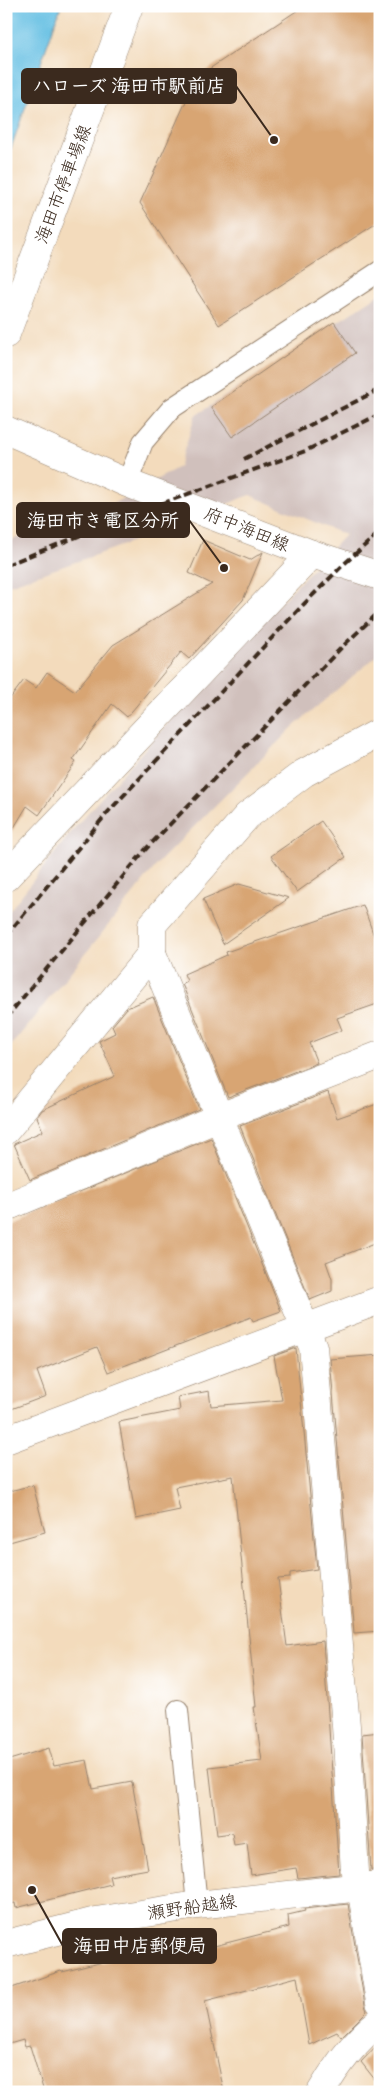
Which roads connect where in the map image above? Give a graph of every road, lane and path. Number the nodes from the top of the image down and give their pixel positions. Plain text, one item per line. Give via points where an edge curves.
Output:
1 (129, 6) edge
2 (380, 271) edge
3 (6, 334) edge
4 (6, 430) edge
5 (127, 482) junction
6 (312, 554) junction
7 (380, 576) edge
8 (380, 732) edge
9 (6, 877) edge
10 (152, 953) junction
11 (380, 1055) edge
12 (220, 1117) junction
13 (6, 1130) edge
14 (6, 1207) edge
15 (380, 1300) edge
16 (305, 1327) junction
17 (6, 1440) edge
18 (178, 1710) dead end
19 (366, 1887) edge
20 (197, 1905) junction
21 (6, 1944) edge
22 (380, 2002) edge
23 (380, 2021) edge
24 (321, 2092) edge

1 - 3 street, 海田市停車場線
2 - 5 lane via 172,408 144,442
4 - 5 street, 府中海田線
5 - 6 street, 府中海田線
6 - 7 street, 府中海田線
6 - 9 street
8 - 10 street via 304,773 247,816 152,925
10 - 12 street
10 - 13 street
11 - 12 street
12 - 14 street
12 - 16 street
15 - 16 street
16 - 17 street
16 - 19 street via 313,1347 346,1726
18 - 20 lane
19 - 20 street, 瀬野船越線
19 - 22 street
20 - 21 street, 瀬野船越線 via 96,1921
23 - 24 street via 367,2031

